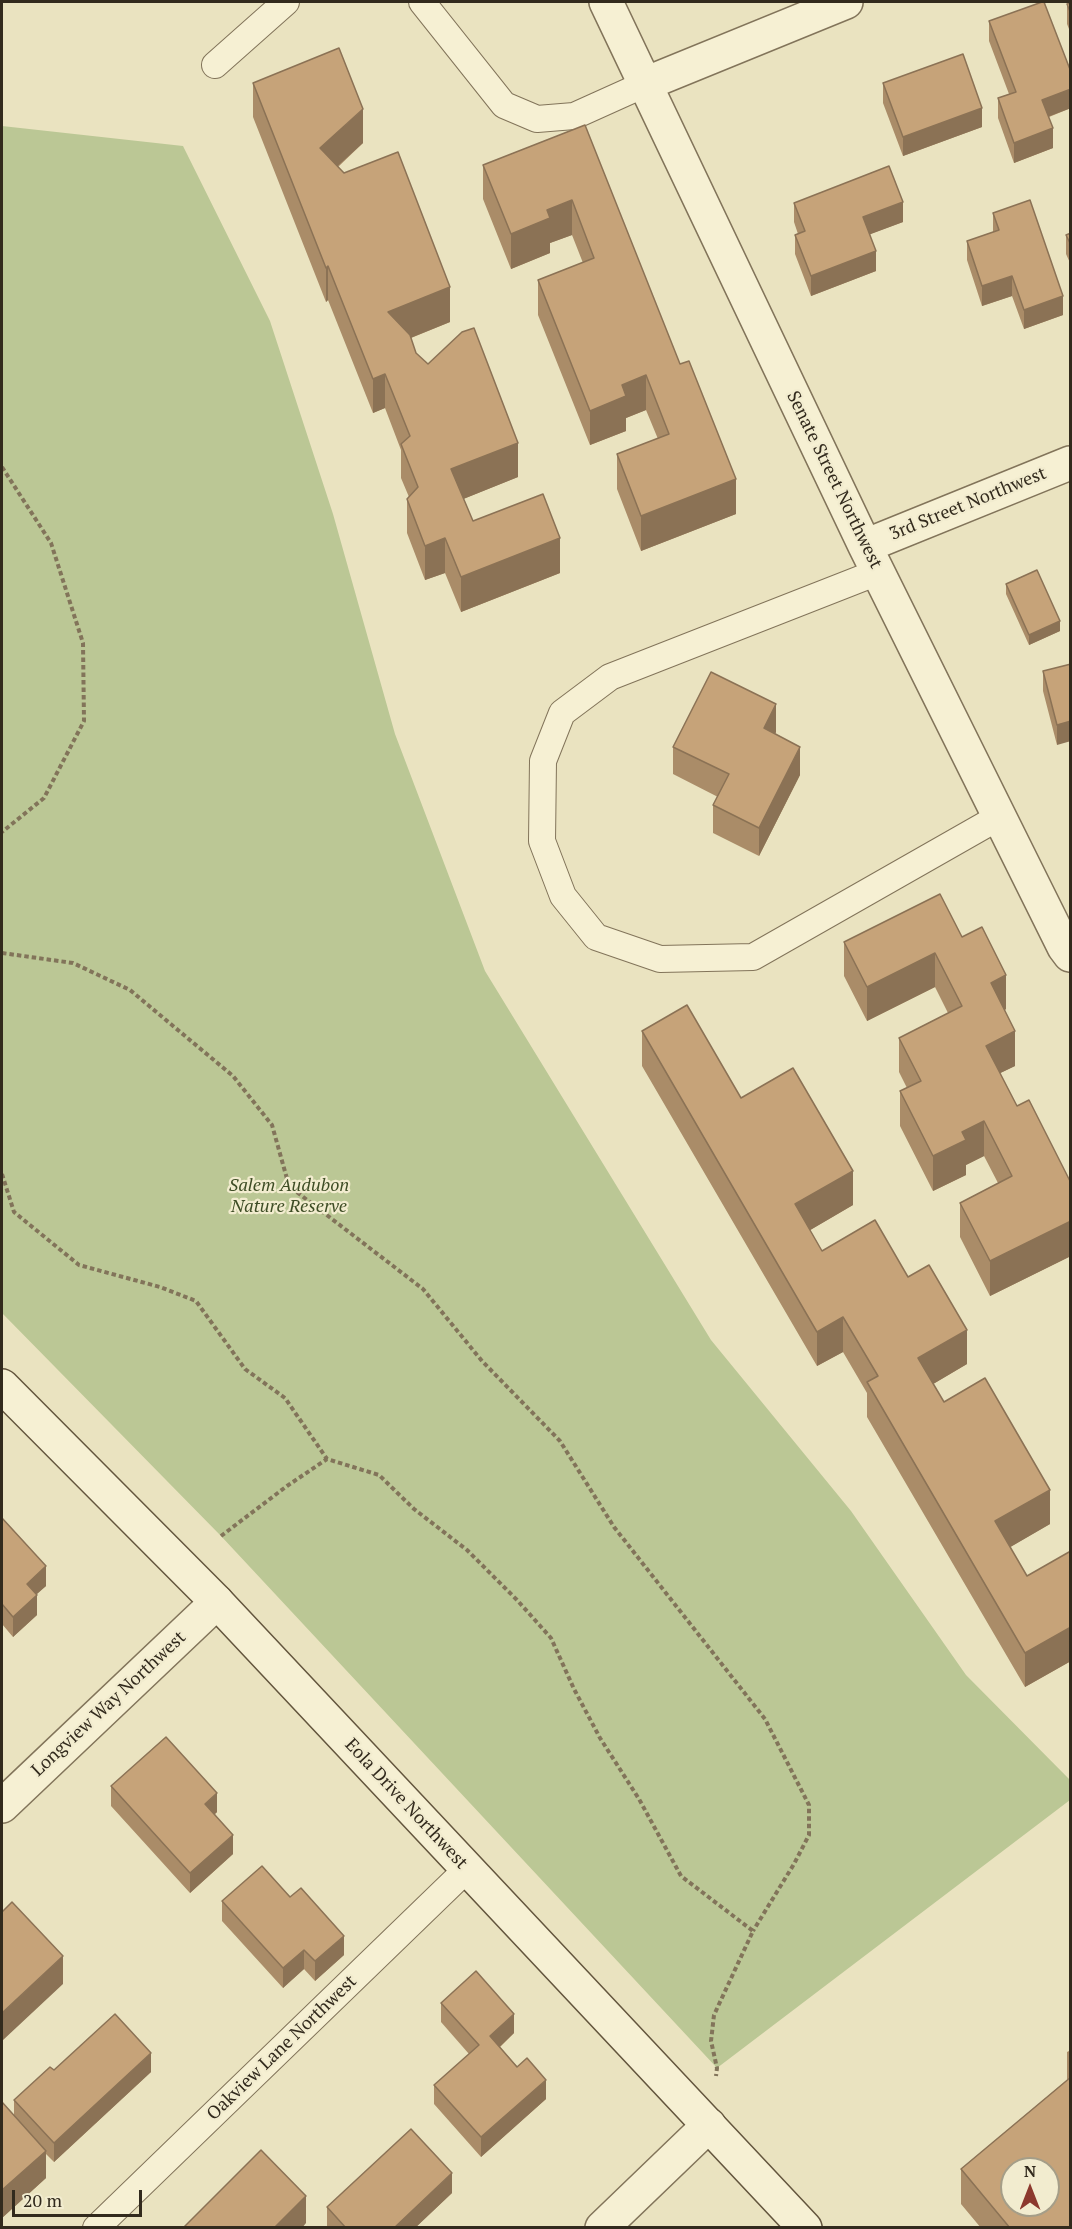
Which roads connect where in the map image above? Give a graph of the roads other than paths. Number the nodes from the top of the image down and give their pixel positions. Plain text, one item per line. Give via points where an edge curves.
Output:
1 (286, 2) edge
2 (422, 2) edge
3 (606, 2) edge
4 (846, 2) edge
5 (215, 65) dead end
6 (645, 84) junction
7 (1071, 463) edge
8 (872, 559) junction
9 (999, 817) junction
10 (1071, 955) edge
11 (2, 1386) edge
12 (217, 1602) junction
13 (2, 1806) edge
14 (467, 1869) junction
15 (709, 2125) junction
16 (607, 2225) edge
17 (96, 2228) edge
18 (805, 2228) edge

1 - 5 lane
2 - 6 lane via 504,105 537,119 574,116
3 - 6 street, Senate Street Northwest
4 - 6 street
6 - 8 street, Senate Street Northwest
7 - 8 street, 3rd Street Northwest
8 - 9 street, Senate Street Northwest
8 - 9 lane via 610,677 562,713 543,761 542,841 563,896 596,937 660,959 753,957
9 - 10 street, Senate Street Northwest
11 - 12 street, Eola Drive Northwest
12 - 13 street, Longview Way Northwest
12 - 14 street, Eola Drive Northwest
14 - 15 street, Eola Drive Northwest
14 - 17 lane, Oakview Lane Northwest
15 - 16 street
15 - 18 street, Eola Drive Northwest

